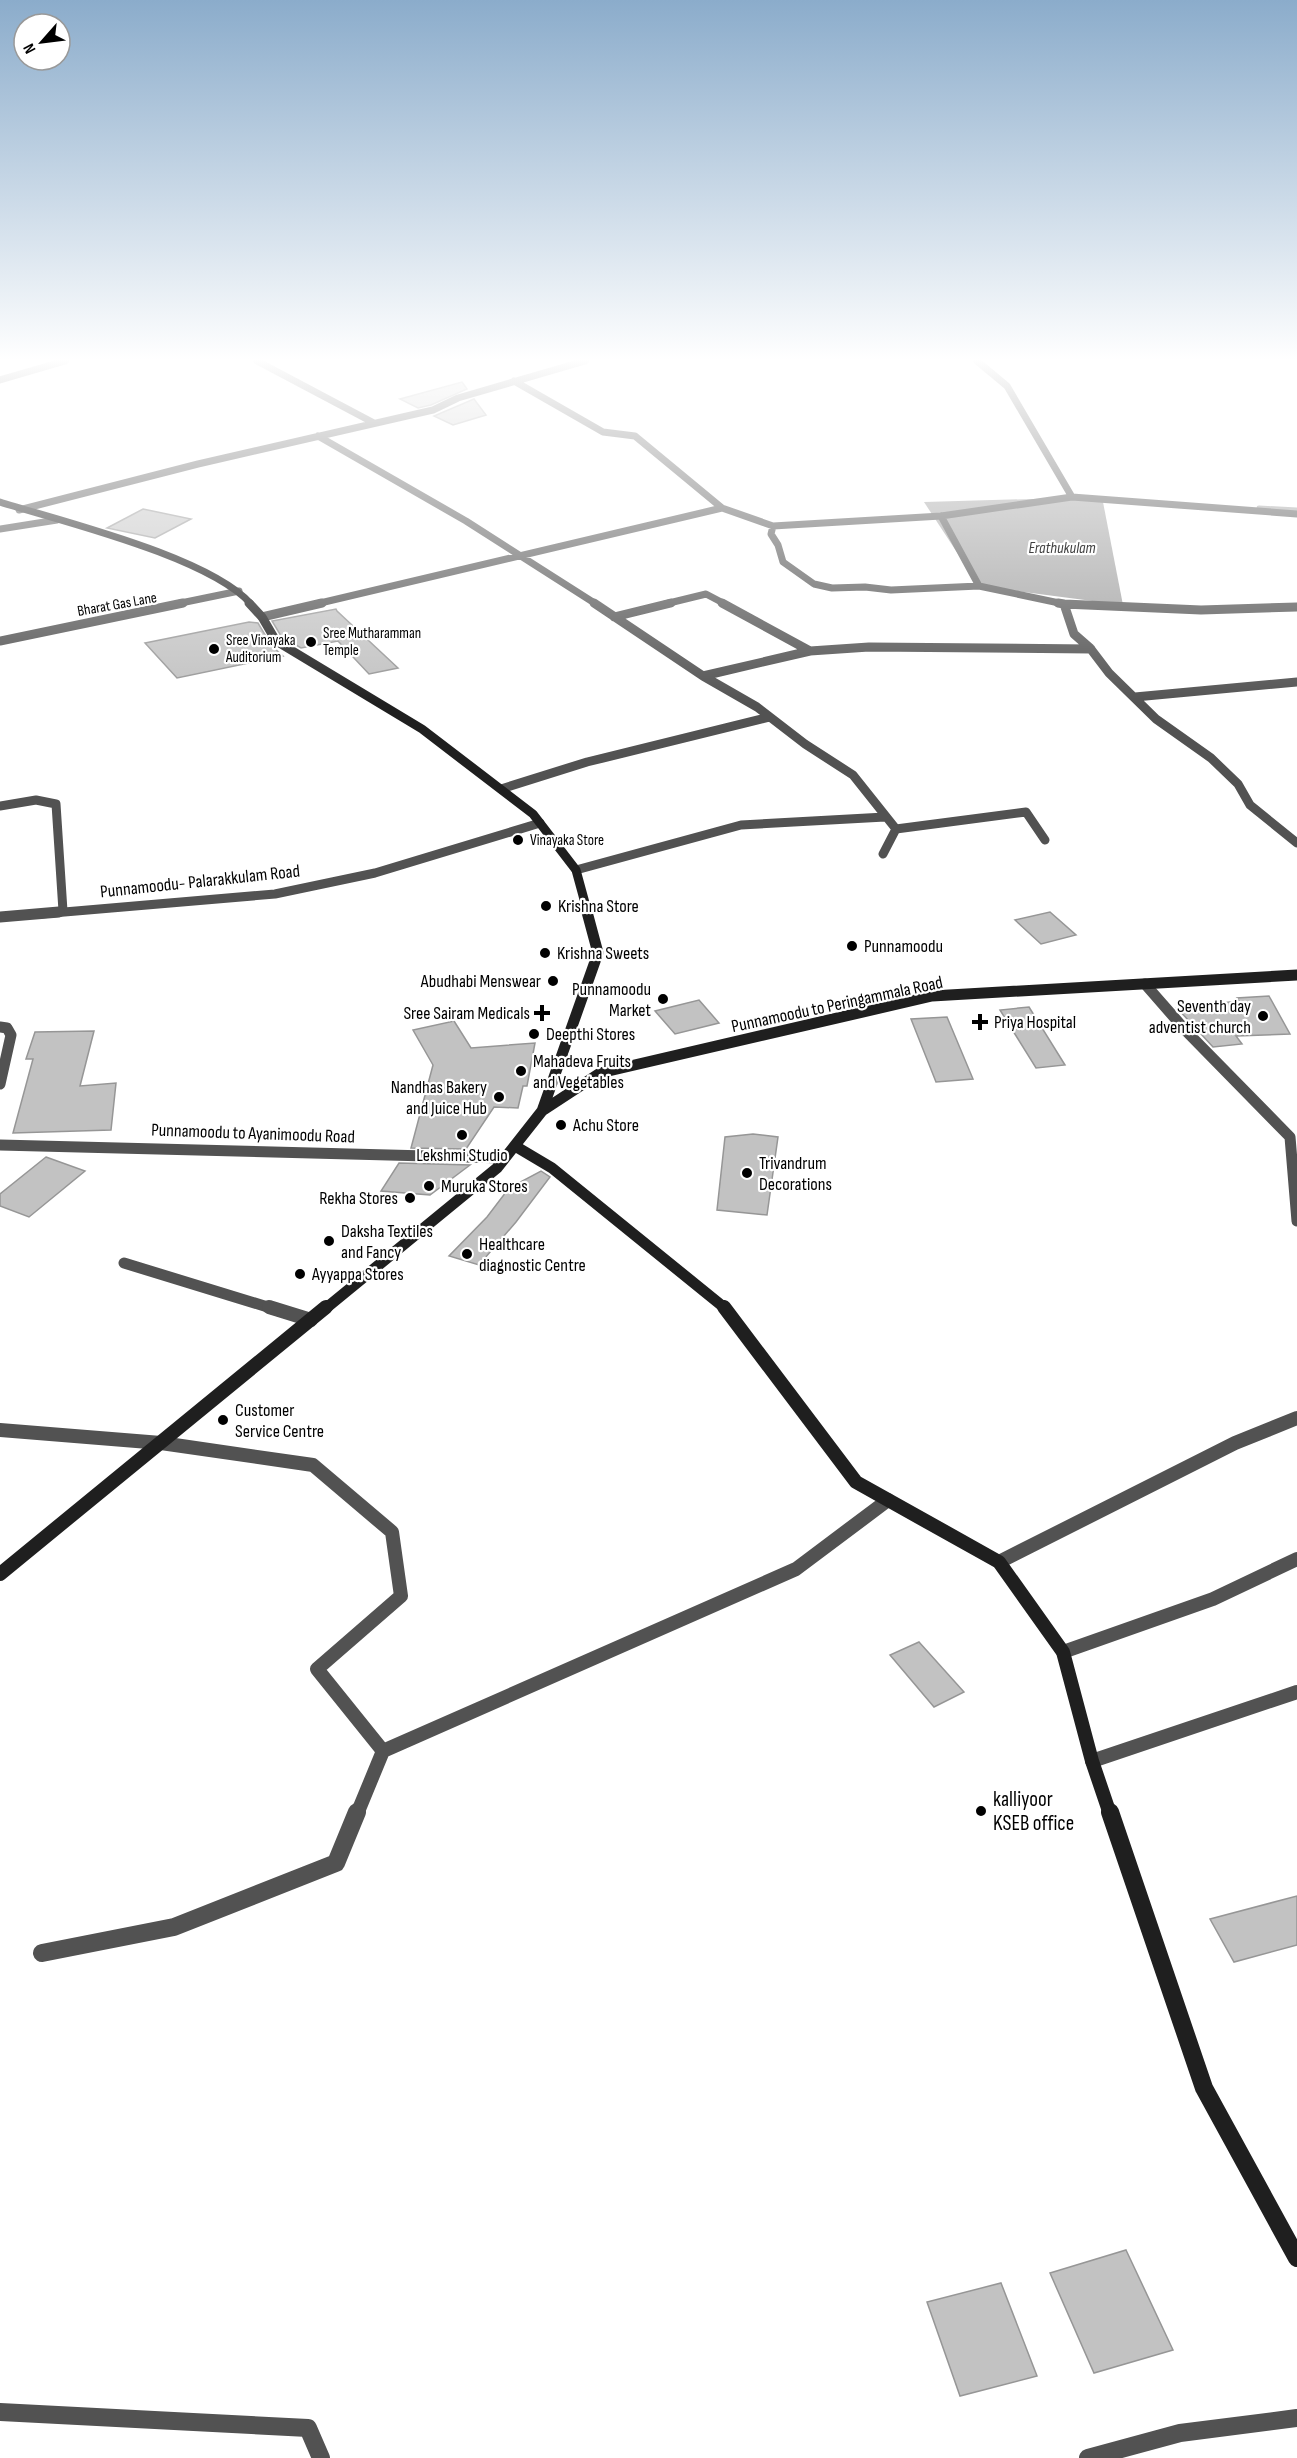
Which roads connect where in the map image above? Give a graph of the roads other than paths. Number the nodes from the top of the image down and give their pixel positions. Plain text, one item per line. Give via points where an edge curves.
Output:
1 (158, 476) edge
2 (390, 476) edge
3 (683, 476) edge
4 (1060, 476) edge
5 (1072, 497) junction
6 (0, 502) edge
7 (722, 508) junction
8 (19, 510) junction
9 (1297, 514) edge
10 (941, 516) junction
11 (57, 520) junction
12 (773, 526) junction
13 (0, 529) edge
14 (519, 556) junction
15 (979, 586) junction
16 (239, 591) junction
17 (1064, 604) junction
18 (1297, 607) edge
19 (262, 617) junction
20 (614, 617) junction
21 (0, 641) edge
22 (1091, 649) junction
23 (810, 651) junction
24 (703, 676) junction
25 (1297, 682) edge
26 (1135, 697) junction
27 (770, 717) junction
28 (501, 789) junction
29 (0, 806) edge
30 (885, 817) junction
31 (540, 823) junction
32 (896, 829) junction
33 (1045, 840) dead end
34 (1297, 843) edge
35 (883, 854) dead end
36 (576, 870) junction
37 (63, 911) junction
38 (0, 917) edge
39 (1297, 975) edge
40 (1145, 984) junction
41 (0, 1027) edge
42 (0, 1084) edge
43 (542, 1111) junction
44 (0, 1144) edge
45 (515, 1146) junction
46 (504, 1158) junction
47 (1297, 1221) edge
48 (124, 1263) dead end
49 (311, 1320) junction
50 (1297, 1418) edge
51 (0, 1430) edge
52 (161, 1443) junction
53 (888, 1500) junction
54 (1297, 1559) edge
55 (999, 1562) junction
56 (0, 1575) edge
57 (1063, 1652) junction
58 (1297, 1692) edge
59 (383, 1751) junction
60 (1092, 1761) junction
61 (42, 1953) dead end
62 (1297, 2258) edge
63 (0, 2412) edge
64 (1297, 2418) edge
65 (321, 2458) edge
66 (1088, 2458) edge

1 - 8 street
2 - 14 street
3 - 7 street
4 - 5 street
5 - 9 street via 1134,498
5 - 10 street
6 - 8 main road
7 - 12 street
7 - 14 street
8 - 11 main road
10 - 12 street
10 - 15 street
11 - 13 street
11 - 16 main road via 172,557
12 - 15 street via 771,534 783,562 814,584 891,590
14 - 19 street
14 - 20 street
15 - 17 street
16 - 19 main road
16 - 21 street, Bharat Gas Lane
17 - 18 street via 1201,610
17 - 22 street via 1074,634
19 - 28 main road via 276,641 422,729
20 - 23 street via 706,594
20 - 24 street
22 - 23 street via 904,646
22 - 26 street
23 - 24 street
24 - 27 street
25 - 26 street
26 - 34 street via 1156,719 1211,758 1238,784 1250,805
27 - 28 street via 597,760
27 - 30 street via 853,775
28 - 31 main road
29 - 37 street via 34,800 56,804
30 - 32 street
30 - 36 street via 741,825
31 - 36 main road
31 - 37 street, Punnamoodu- Palarakkulam Road via 375,873 275,894
32 - 33 street via 947,824 977,815 1026,812
32 - 35 street
36 - 43 main road via 598,953
37 - 38 street, Punnamoodu- Palarakkulam Road
39 - 40 main road, Punnamoodu to Peringammala Road
40 - 43 main road, Punnamoodu to Peringammala Road via 932,996 600,1073
40 - 47 street via 1290,1137
41 - 42 street via 7,1028 11,1035
43 - 45 main road
44 - 46 street, Punnamoodu to Ayanimoodu Road
45 - 46 main road
45 - 53 main road via 552,1168 729,1312 856,1482
46 - 49 main road via 497,1168
48 - 49 street
49 - 52 main road
50 - 55 street via 1235,1443
51 - 52 street
52 - 56 main road
52 - 59 street via 313,1466 392,1532 401,1596 317,1669
53 - 55 main road
53 - 59 street via 796,1569
54 - 57 street via 1213,1599
55 - 57 main road
57 - 60 main road
58 - 60 street
59 - 61 street via 336,1863 174,1927
60 - 62 main road via 1204,2088
63 - 65 street via 308,2428
64 - 66 street via 1180,2433

